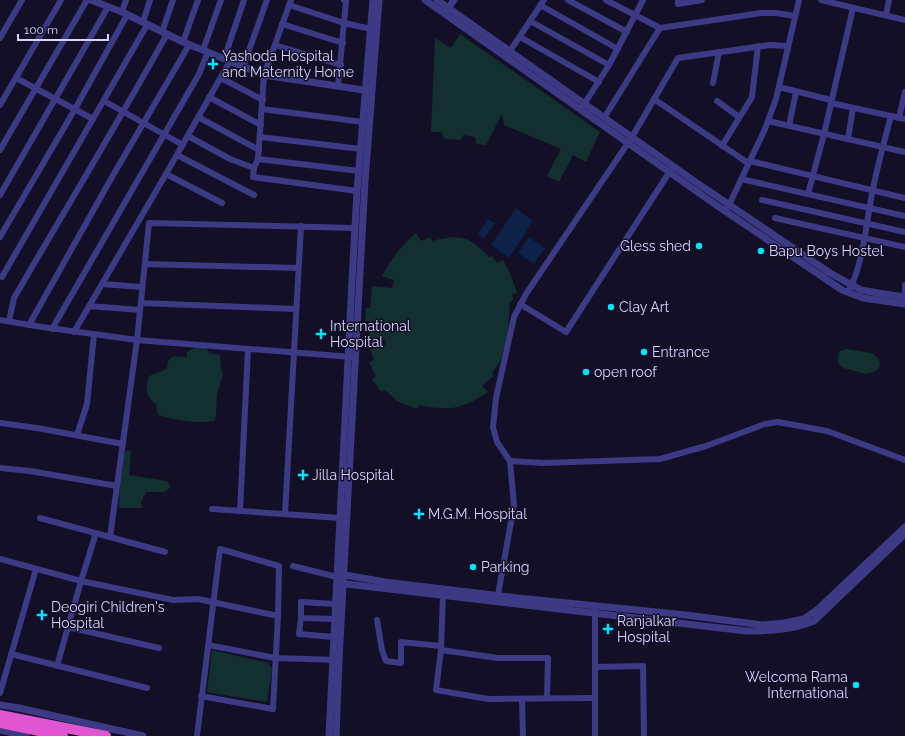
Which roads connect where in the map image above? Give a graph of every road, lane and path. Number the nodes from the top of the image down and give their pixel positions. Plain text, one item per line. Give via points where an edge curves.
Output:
1 (22, 0) edge
2 (61, 0) edge
3 (86, 0) edge
4 (91, 0) edge
5 (126, 0) edge
6 (150, 0) edge
7 (172, 0) edge
8 (198, 0) edge
9 (221, 0) edge
10 (244, 0) edge
11 (267, 0) edge
12 (344, 0) edge
13 (373, 0) edge
14 (379, 0) edge
15 (425, 0) edge
16 (454, 0) edge
17 (568, 0) edge
18 (606, 0) edge
19 (643, 0) edge
20 (678, 0) edge
21 (700, 0) edge
22 (799, 0) edge
23 (820, 0) edge
24 (889, 0) edge
25 (290, 2) edge
26 (542, 2) edge
27 (105, 4) edge
28 (443, 6) edge
29 (853, 8) junction
30 (125, 13) junction
31 (886, 15) junction
32 (635, 16) junction
33 (795, 16) junction
34 (905, 20) edge
35 (530, 21) junction
36 (145, 23) junction
37 (344, 23) junction
38 (282, 24) junction
39 (660, 28) junction
40 (371, 29) junction
41 (627, 32) junction
42 (164, 33) junction
43 (520, 37) junction
44 (0, 38) edge
45 (186, 43) junction
46 (343, 43) junction
47 (275, 45) junction
48 (758, 46) junction
49 (788, 46) junction
50 (618, 50) junction
51 (205, 51) junction
52 (719, 52) junction
53 (508, 54) junction
54 (227, 60) junction
55 (341, 65) junction
56 (609, 65) junction
57 (243, 66) junction
58 (264, 75) junction
59 (16, 78) junction
60 (221, 78) junction
61 (599, 82) junction
62 (713, 83) dead end
63 (338, 86) junction
64 (779, 87) junction
65 (36, 89) junction
66 (369, 90) junction
67 (796, 92) junction
68 (905, 92) edge
69 (3, 95) edge
70 (210, 97) junction
71 (55, 98) junction
72 (654, 99) junction
73 (263, 100) junction
74 (104, 101) junction
75 (717, 101) dead end
76 (831, 101) junction
77 (0, 105) edge
78 (583, 107) junction
79 (853, 108) junction
80 (75, 109) junction
81 (262, 109) junction
82 (123, 112) junction
83 (891, 116) junction
84 (198, 117) junction
85 (739, 117) junction
86 (604, 118) junction
87 (902, 118) edge
88 (93, 119) junction
89 (768, 121) junction
90 (363, 122) junction
91 (144, 124) junction
92 (261, 125) junction
93 (789, 126) junction
94 (163, 134) junction
95 (824, 134) junction
96 (188, 136) junction
97 (260, 137) junction
98 (848, 139) junction
99 (630, 140) junction
100 (183, 145) junction
101 (722, 146) junction
102 (882, 147) junction
103 (361, 149) junction
104 (0, 150) edge
105 (259, 150) junction
106 (905, 152) edge
107 (177, 155) junction
108 (258, 159) junction
109 (749, 162) junction
110 (254, 168) junction
111 (672, 169) junction
112 (359, 171) junction
113 (166, 174) junction
114 (812, 176) junction
115 (741, 179) junction
116 (357, 191) junction
117 (872, 191) junction
118 (808, 194) junction
119 (0, 195) edge
120 (254, 195) dead end
121 (905, 198) edge
122 (762, 200) dead end
123 (222, 203) dead end
124 (727, 208) junction
125 (869, 208) junction
126 (905, 216) edge
127 (775, 218) dead end
128 (866, 223) junction
129 (301, 226) junction
130 (355, 228) junction
131 (905, 232) edge
132 (0, 237) edge
133 (864, 238) junction
134 (905, 247) edge
135 (145, 264) junction
136 (298, 268) junction
137 (2, 277) dead end
138 (102, 284) junction
139 (852, 285) junction
140 (905, 285) edge
141 (142, 287) junction
142 (848, 292) junction
143 (905, 296) edge
144 (141, 303) junction
145 (520, 304) junction
146 (905, 304) edge
147 (89, 306) junction
148 (296, 309) junction
149 (140, 310) junction
150 (0, 320) edge
151 (9, 322) junction
152 (29, 325) junction
153 (52, 329) junction
154 (74, 332) junction
155 (94, 334) junction
156 (137, 340) junction
157 (248, 349) junction
158 (294, 353) junction
159 (352, 357) junction
160 (0, 423) edge
161 (77, 435) junction
162 (123, 444) junction
163 (905, 460) edge
164 (510, 461) junction
165 (0, 468) edge
166 (117, 486) junction
167 (212, 509) dead end
168 (240, 511) junction
169 (285, 514) junction
170 (40, 518) dead end
171 (340, 518) junction
172 (905, 527) edge
173 (96, 533) junction
174 (905, 534) edge
175 (110, 537) junction
176 (165, 552) dead end
177 (0, 559) edge
178 (875, 560) junction
179 (293, 566) dead end
180 (36, 569) junction
181 (339, 578) junction
182 (81, 581) junction
183 (443, 594) junction
184 (498, 596) junction
185 (213, 602) junction
186 (335, 604) junction
187 (595, 609) junction
188 (278, 616) junction
189 (301, 618) junction
190 (335, 619) junction
191 (377, 620) dead end
192 (68, 627) junction
193 (334, 637) junction
194 (208, 645) junction
195 (159, 648) dead end
196 (441, 648) junction
197 (11, 654) junction
198 (276, 658) junction
199 (336, 660) junction
200 (58, 666) junction
201 (595, 667) junction
202 (148, 688) dead end
203 (0, 693) edge
204 (202, 696) junction
205 (547, 698) junction
206 (594, 698) junction
207 (522, 699) junction
208 (0, 706) edge
209 (0, 715) edge
210 (0, 723) edge
211 (0, 730) edge
212 (26, 736) edge
213 (63, 736) edge
214 (106, 736) edge
215 (143, 736) edge
216 (196, 736) edge
217 (329, 736) edge
218 (336, 736) edge
219 (523, 736) edge
220 (595, 736) edge
221 (644, 736) edge

1 - 44 street
2 - 59 street
3 - 65 street
4 - 27 street
5 - 30 street
6 - 36 street
7 - 42 street
8 - 45 street
9 - 51 street
10 - 54 street
11 - 57 street
12 - 37 street
13 - 40 street
14 - 66 street
15 - 28 street
16 - 28 street
17 - 41 street
18 - 32 street
19 - 32 street
20 - 21 street via 678,4
22 - 33 street
23 - 29 street
24 - 31 street
25 - 37 street
25 - 38 street
26 - 35 street
26 - 50 street
27 - 30 street
27 - 71 street
28 - 53 street
29 - 31 street
29 - 76 street
30 - 36 street
30 - 80 street
31 - 34 street
32 - 39 street
32 - 41 street
33 - 39 street via 761,13
33 - 49 street
35 - 43 street
35 - 56 street
36 - 42 street
36 - 74 street
37 - 40 street
37 - 46 street
38 - 46 street
38 - 47 street
39 - 86 street
40 - 66 street
41 - 50 street
42 - 45 street
42 - 82 street
43 - 53 street
43 - 61 street
45 - 51 street
45 - 91 street
46 - 55 street
47 - 55 street
47 - 58 street
48 - 49 street
48 - 52 street
48 - 85 street via 752,97
49 - 64 street
50 - 56 street
51 - 54 street
51 - 94 street via 199,74
52 - 62 street
52 - 72 street via 678,58
53 - 78 street
54 - 57 street
54 - 60 street
55 - 63 street
56 - 61 street
57 - 58 street
58 - 63 street
58 - 73 street
59 - 65 street
59 - 69 street
60 - 70 street
60 - 73 street
61 - 78 street
63 - 66 street
64 - 67 street
64 - 89 street
65 - 71 street
65 - 104 street
66 - 90 street
66 - 159 street
67 - 76 street
67 - 93 street
68 - 87 street
69 - 77 street
70 - 84 street
70 - 92 street
71 - 80 street
71 - 119 street
72 - 99 street
72 - 101 street
73 - 81 street
74 - 82 street
74 - 88 street
75 - 85 street
76 - 79 street
76 - 95 street
78 - 86 street
78 - 99 street
79 - 83 street
79 - 98 street
80 - 88 street
80 - 132 street
81 - 90 street
81 - 92 street
82 - 91 street
82 - 151 street via 14,298
83 - 87 street
83 - 102 street
84 - 96 street
84 - 105 street
85 - 101 street
86 - 99 street
88 - 137 street
89 - 93 street
89 - 109 street
90 - 103 street
91 - 94 street
91 - 152 street
92 - 97 street
93 - 95 street
94 - 100 street
94 - 153 street
95 - 98 street
95 - 114 street
96 - 100 street
96 - 110 street via 230,159
97 - 103 street
97 - 105 street
98 - 102 street
99 - 111 street
99 - 145 street
100 - 107 street
101 - 109 street
102 - 106 street
102 - 117 street
103 - 112 street
105 - 108 street
107 - 113 street
107 - 120 street
108 - 110 street
108 - 112 street
109 - 114 street
109 - 115 street
110 - 116 street via 253,177
111 - 124 street
111 - 145 street via 566,332
112 - 116 street
113 - 123 street
113 - 138 street
114 - 117 street
114 - 118 street
115 - 118 street
115 - 124 street
116 - 130 street
117 - 121 street
117 - 125 street
118 - 125 street
122 - 128 street
124 - 139 street
124 - 142 street
125 - 126 street
125 - 128 street
127 - 133 street
128 - 131 street
128 - 133 street
129 - 130 street
129 - 135 street via 149,223
129 - 136 street
130 - 159 street
133 - 134 street
133 - 139 street
135 - 136 street
135 - 141 street
136 - 148 street
138 - 141 street
138 - 147 street
139 - 142 street
139 - 143 street via 861,290
140 - 143 street
141 - 144 street
142 - 146 street via 863,298
144 - 148 street
144 - 149 street
145 - 164 street via 514,317 499,384 493,427 497,442
147 - 149 street
147 - 154 street
148 - 158 street
149 - 156 street
150 - 151 street
151 - 152 street
152 - 153 street
153 - 154 street
154 - 155 street
155 - 156 street
155 - 161 street via 87,404
156 - 157 street
156 - 162 street
157 - 158 street
157 - 168 street
158 - 159 street
158 - 169 street
159 - 171 street
159 - 181 street
160 - 161 street
161 - 162 street
162 - 166 street
163 - 164 street via 827,431 778,422 765,424 660,460 543,463
164 - 184 street via 514,505
165 - 166 street
166 - 175 street
167 - 168 street
168 - 169 street
169 - 171 street
170 - 173 street
171 - 181 street
172 - 178 street
173 - 175 street
173 - 182 street
174 - 178 street
175 - 176 street
177 - 180 street
178 - 187 street via 814,621 785,630 763,628 746,631 683,624
179 - 181 street
180 - 182 street
180 - 197 street
181 - 183 street
181 - 184 street
181 - 186 street
181 - 199 street
182 - 185 street via 173,600 198,598
182 - 192 street
183 - 187 street
183 - 196 street
184 - 187 street
185 - 188 street
185 - 188 street via 220,549 279,566
185 - 194 street
186 - 189 street via 301,602
186 - 190 street
187 - 201 street
188 - 198 street
189 - 190 street
189 - 193 street via 299,634
190 - 193 street
191 - 196 street via 386,661 400,663 402,642
192 - 195 street
192 - 200 street
193 - 199 street
194 - 198 street
194 - 204 street
196 - 205 street via 498,658 548,658
196 - 207 street via 436,690 488,699
197 - 200 street
197 - 203 street
198 - 199 street
198 - 204 street via 273,709
199 - 217 street
199 - 218 street
200 - 202 street
201 - 206 street
201 - 221 street via 643,666
204 - 216 street
205 - 206 street
205 - 207 street
206 - 220 street
207 - 219 street
208 - 215 street
209 - 214 highway
210 - 213 highway
211 - 212 street

